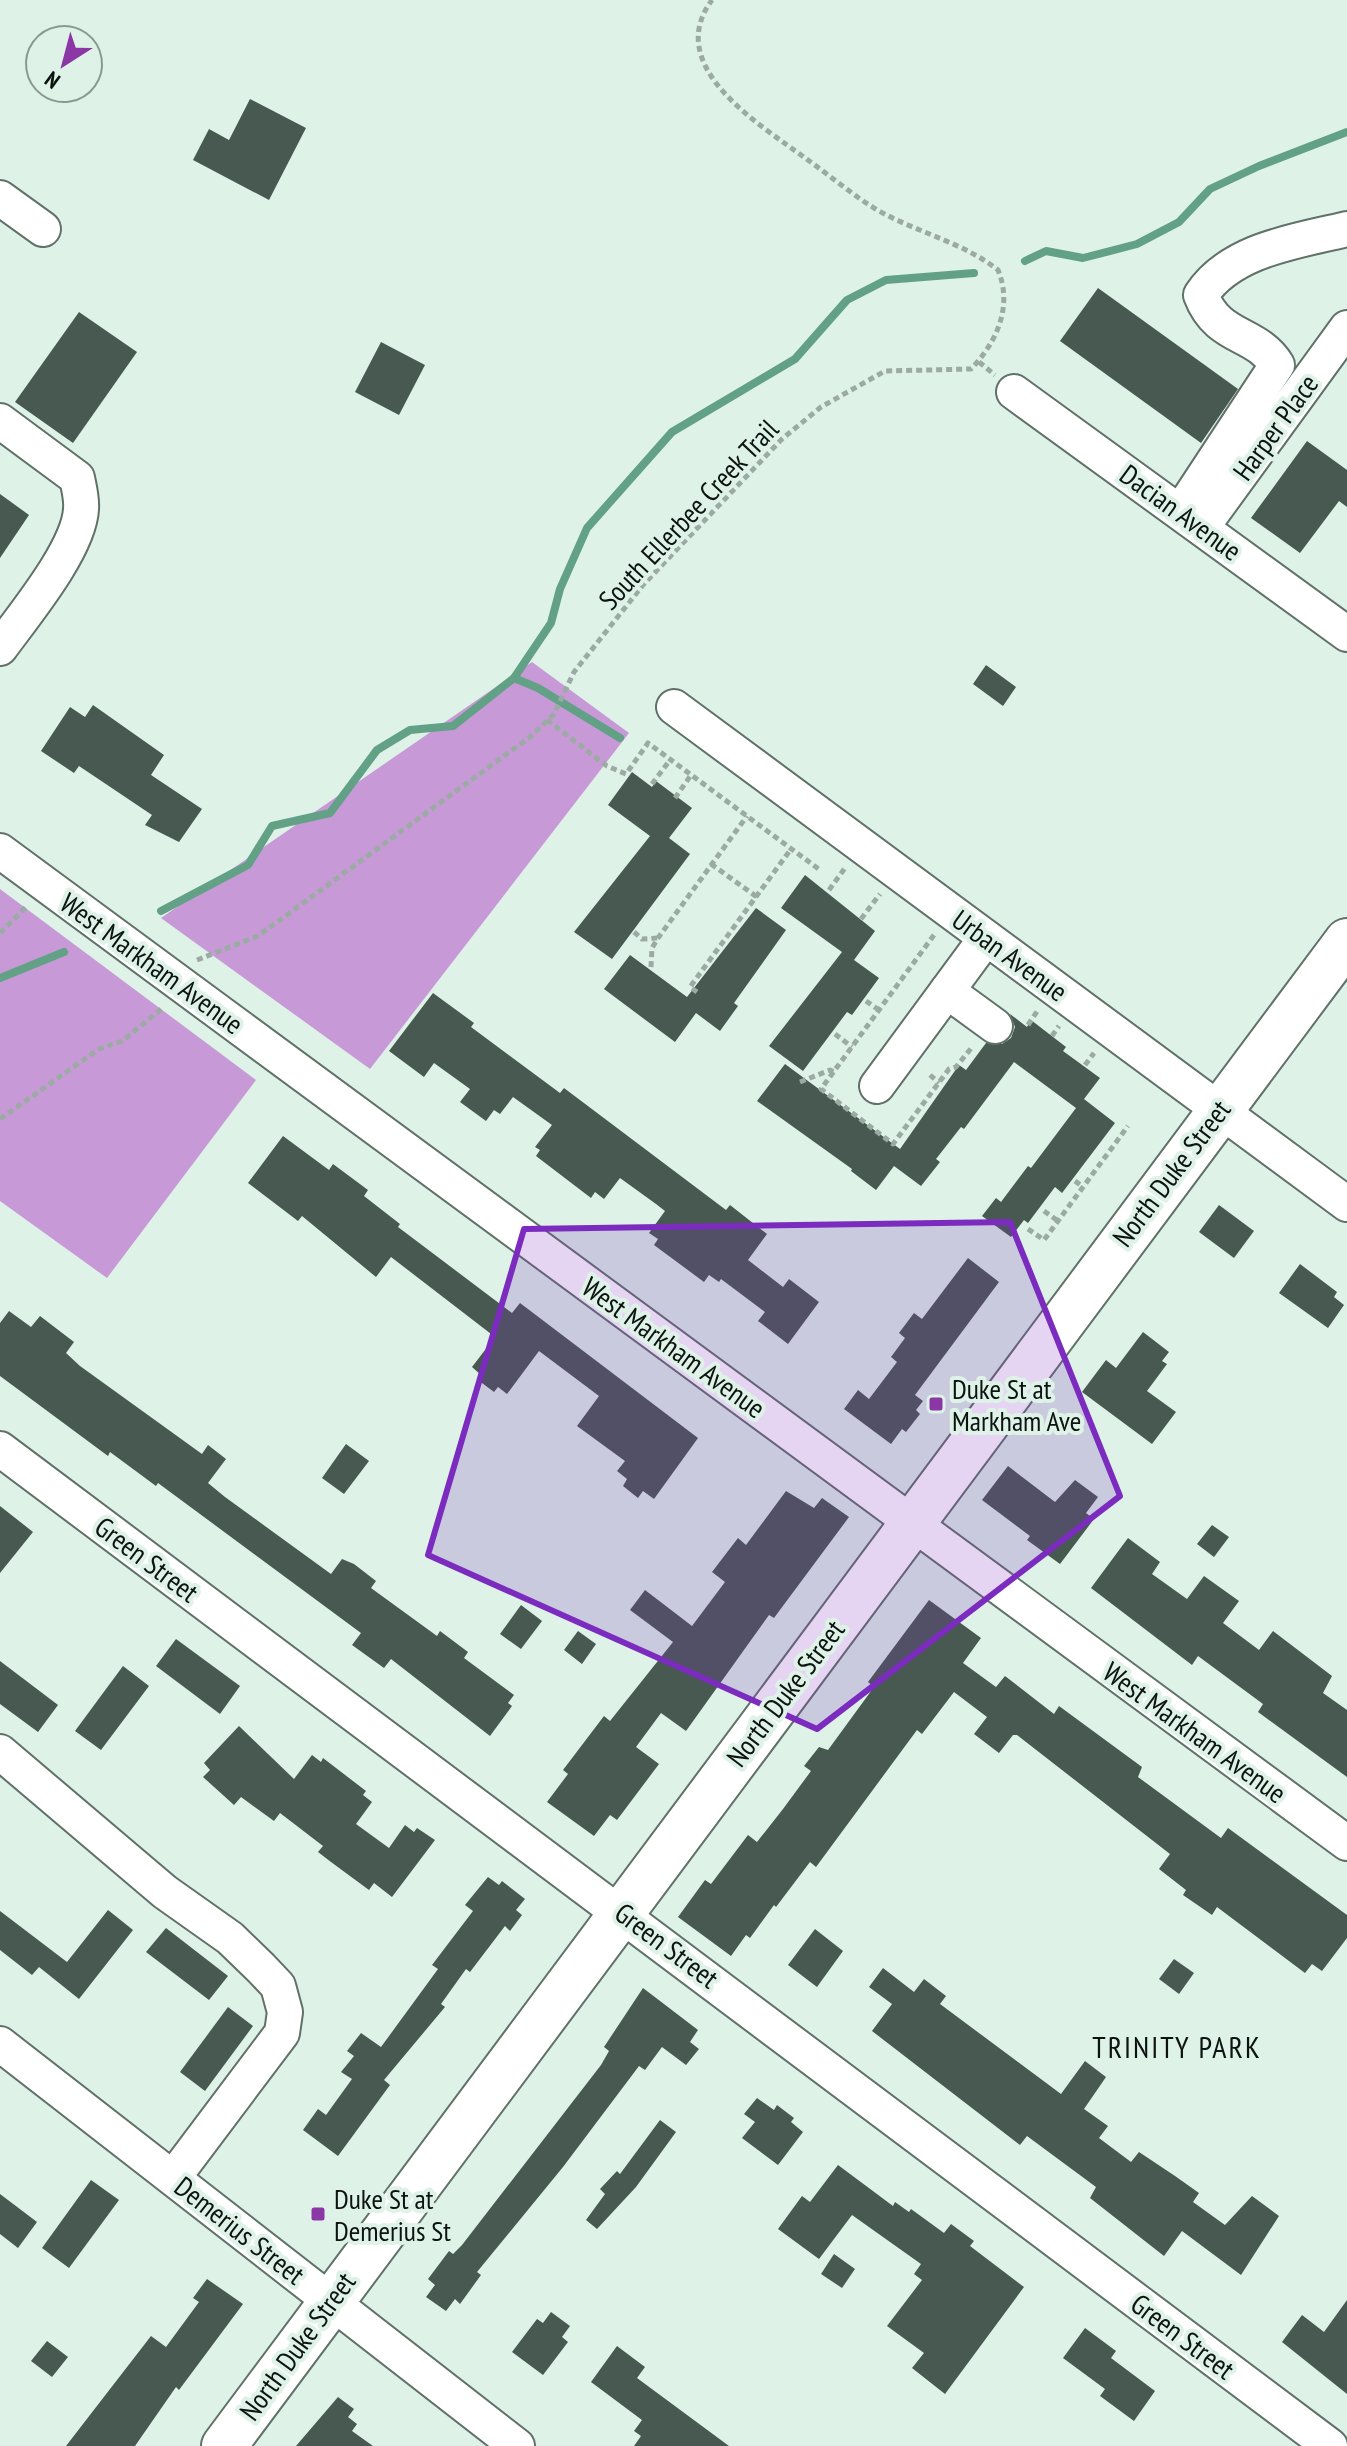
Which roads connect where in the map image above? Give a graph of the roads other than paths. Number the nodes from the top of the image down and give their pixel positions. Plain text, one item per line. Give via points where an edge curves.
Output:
1 (0, 198) edge
2 (43, 229) dead end
3 (1347, 229) edge
4 (1347, 328) edge
5 (1014, 392) dead end
6 (0, 421) edge
7 (1192, 519) junction
8 (1347, 634) edge
9 (0, 648) edge
10 (674, 707) dead end
11 (0, 851) edge
12 (986, 938) junction
13 (1347, 941) edge
14 (947, 991) junction
15 (995, 1026) dead end
16 (877, 1086) dead end
17 (1219, 1109) junction
18 (1347, 1204) edge
19 (0, 1449) edge
20 (915, 1525) junction
21 (0, 1752) edge
22 (1347, 1843) edge
23 (623, 1912) junction
24 (0, 2044) edge
25 (173, 2178) junction
26 (330, 2300) junction
27 (224, 2446) edge
28 (517, 2446) edge
29 (1330, 2446) edge

1 - 2 street
3 - 7 street via 1264,250 1211,280 1201,295 1209,316 1270,354 1277,365
4 - 7 street, Harper Place
5 - 7 street, Dacian Avenue
6 - 9 street via 77,478 81,509 77,529 51,577
7 - 8 street, Dacian Avenue
10 - 12 street, Urban Avenue
11 - 20 street, West Markham Avenue
12 - 14 street
12 - 17 street, Urban Avenue
13 - 17 main road, North Duke Street
14 - 15 street
14 - 16 street
17 - 18 street, Urban Avenue
17 - 20 main road, North Duke Street via 927,1500
19 - 23 street, Green Street
20 - 22 street, West Markham Avenue
20 - 23 main road, North Duke Street
21 - 25 street via 165,1892 230,1938 278,1986 285,2012 282,2033
23 - 26 main road, North Duke Street
23 - 29 street, Green Street
24 - 25 street, Demerius Street
25 - 26 street, Demerius Street
26 - 27 main road, North Duke Street
26 - 28 street, Demerius Street

